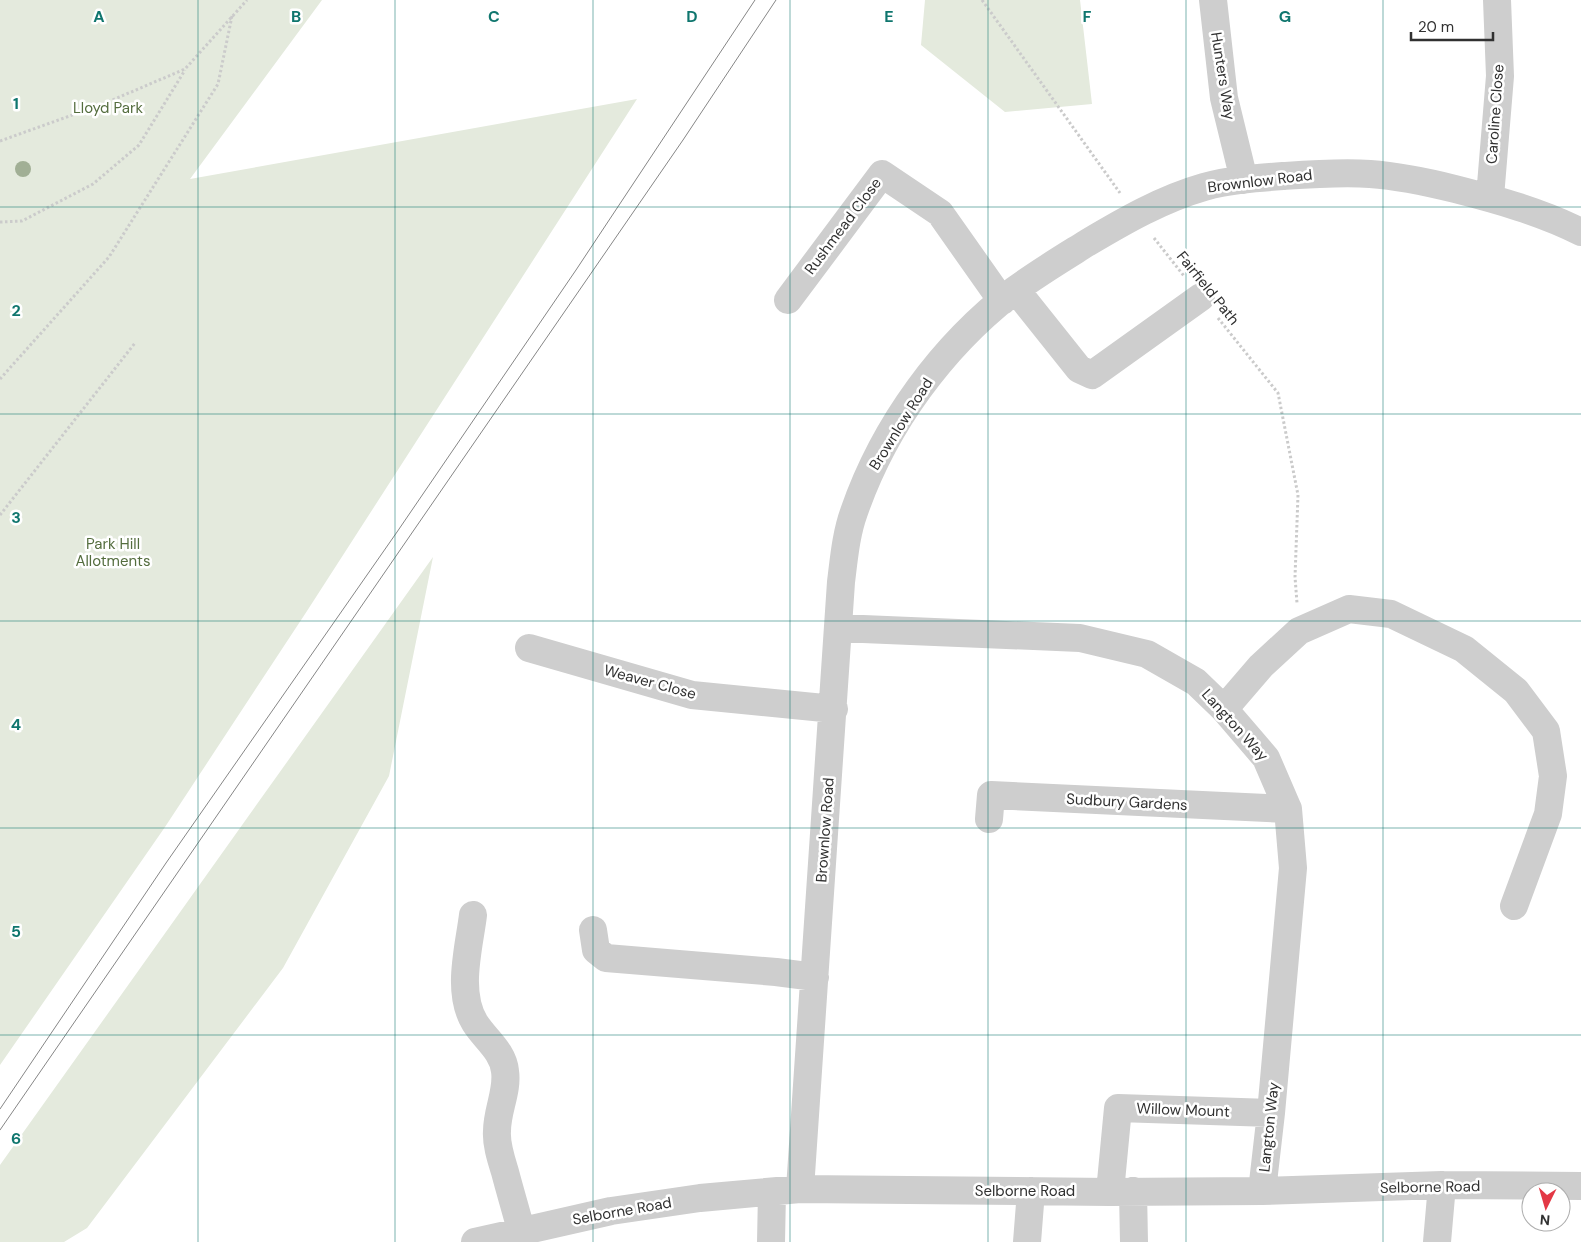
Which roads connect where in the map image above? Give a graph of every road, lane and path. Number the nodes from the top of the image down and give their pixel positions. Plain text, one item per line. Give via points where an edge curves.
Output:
1 (247, 0) edge
2 (982, 0) edge
3 (1213, 0) edge
4 (1497, 0) edge
5 (232, 16) junction
6 (185, 69) junction
7 (0, 141) edge
8 (1244, 180) junction
9 (1490, 198) junction
10 (1136, 215) junction
11 (0, 222) edge
12 (1581, 232) edge
13 (1009, 295) junction
14 (1201, 297) junction
15 (788, 300) dead end
16 (135, 343) dead end
17 (0, 380) edge
18 (0, 515) edge
19 (839, 628) junction
20 (1299, 631) junction
21 (529, 648) dead end
22 (834, 709) junction
23 (1224, 710) junction
24 (1288, 809) junction
25 (989, 820) dead end
26 (1514, 906) dead end
27 (473, 914) dead end
28 (593, 930) dead end
29 (815, 978) junction
30 (1272, 1113) junction
31 (1442, 1185) junction
32 (1581, 1186) edge
33 (800, 1189) junction
34 (1031, 1191) junction
35 (1262, 1191) junction
36 (772, 1192) junction
37 (1122, 1192) junction
38 (521, 1230) junction
39 (475, 1242) edge
40 (772, 1242) edge
41 (1028, 1242) edge
42 (1134, 1242) edge
43 (1438, 1242) edge

1 - 5 path
2 - 10 path, Fairfield Path
3 - 8 street, Hunters Way via 1224,98
4 - 9 street, Caroline Close via 1500,76
5 - 6 path
5 - 17 path via 218,84 109,257
6 - 7 path via 102,104
6 - 11 path via 139,145 93,184 22,221
8 - 9 street, Brownlow Road via 1307,174 1373,174 1430,183
8 - 10 street, Brownlow Road via 1204,187
9 - 12 street, Brownlow Road via 1543,215
10 - 13 street, Brownlow Road via 1063,258
10 - 14 path, Fairfield Path
13 - 14 street via 1079,369 1092,375
13 - 15 street, Rushmead Close via 940,213 882,174
13 - 19 street, Brownlow Road via 964,337 929,376 883,447 854,513 846,543
14 - 20 path, Fairfield Path via 1278,393 1298,495 1295,577
16 - 18 path
19 - 22 street, Brownlow Road
19 - 23 street, Langton Way via 1080,638 1147,654 1196,682
20 - 23 street via 1261,666
20 - 26 street via 1349,610 1391,614 1464,649 1516,690 1546,731 1553,776 1548,814
21 - 22 street, Weaver Close via 692,694
22 - 29 street, Brownlow Road
23 - 24 street, Langton Way via 1266,758
24 - 25 street, Sudbury Gardens via 991,795
24 - 30 street, Langton Way via 1293,868
27 - 38 street via 466,996 475,1022 498,1052 505,1069 506,1086 496,1132
28 - 29 street via 596,950 606,958
29 - 33 street, Brownlow Road
30 - 35 street, Langton Way
30 - 37 street, Willow Mount via 1118,1108
31 - 32 street, Selborne Road
31 - 35 street, Selborne Road
31 - 43 street
33 - 34 street, Selborne Road
33 - 36 street, Selborne Road
34 - 37 street, Selborne Road
34 - 41 street
35 - 37 street, Selborne Road
36 - 38 street, Selborne Road via 611,1211
36 - 40 street
37 - 42 street
38 - 39 street, Selborne Road

